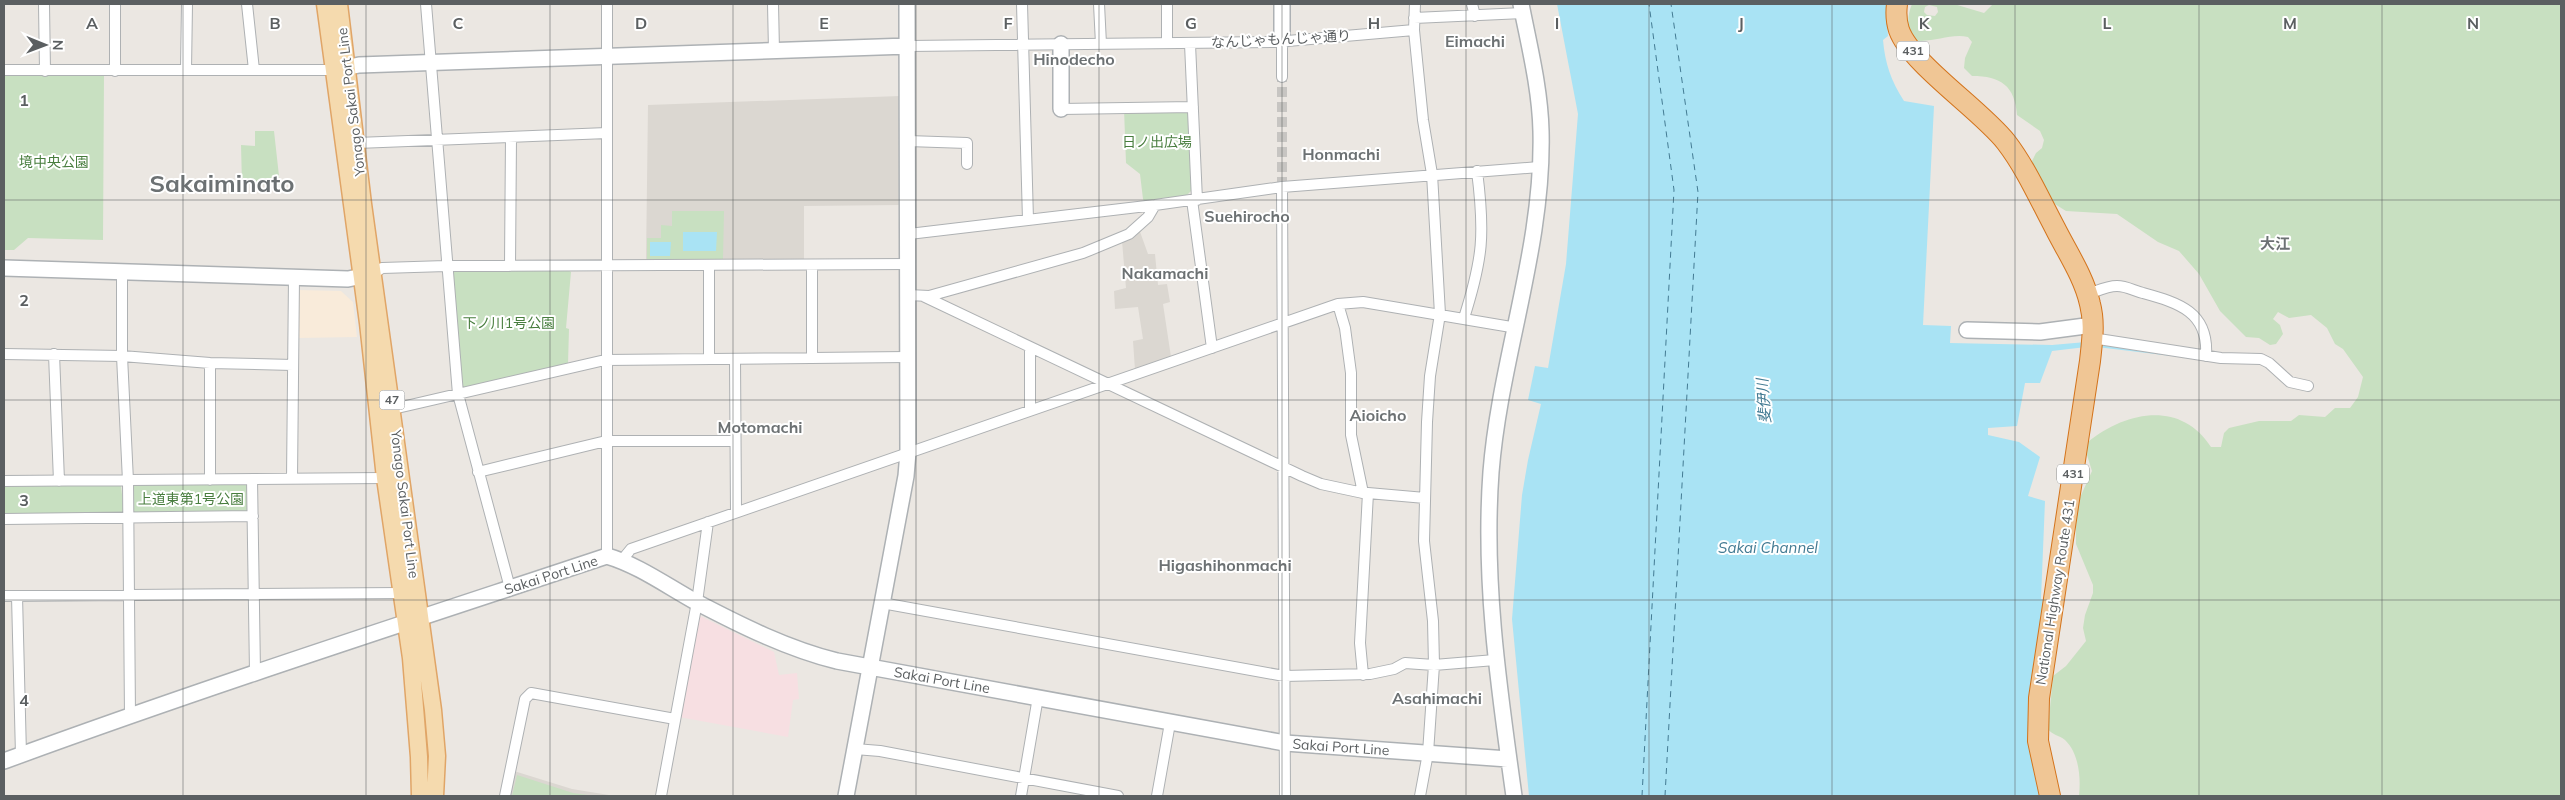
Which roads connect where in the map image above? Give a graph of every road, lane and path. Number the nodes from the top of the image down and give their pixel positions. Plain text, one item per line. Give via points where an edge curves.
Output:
1 (44, 4) edge
2 (115, 4) edge
3 (187, 4) edge
4 (247, 4) edge
5 (325, 4) edge
6 (339, 4) edge
7 (426, 4) edge
8 (607, 4) edge
9 (773, 4) edge
10 (907, 4) edge
11 (1022, 4) edge
12 (1099, 4) edge
13 (1167, 4) edge
14 (1282, 4) edge
15 (1415, 4) edge
16 (1472, 4) edge
17 (1897, 4) edge
18 (1522, 9) edge
19 (1475, 16) junction
20 (1414, 18) junction
21 (1414, 30) junction
22 (1282, 41) junction
23 (1167, 43) junction
24 (1061, 44) junction
25 (1101, 44) junction
26 (1190, 44) junction
27 (1023, 45) junction
28 (908, 46) junction
29 (774, 51) junction
30 (607, 56) junction
31 (431, 62) junction
32 (340, 68) junction
33 (4, 70) edge
34 (186, 70) junction
35 (254, 70) junction
36 (45, 71) junction
37 (115, 71) junction
38 (1282, 77) tunnel mouth
39 (1193, 107) junction
40 (1062, 109) joint
41 (606, 132) junction
42 (511, 137) junction
43 (437, 140) junction
44 (908, 141) junction
45 (357, 143) junction
46 (967, 164) dead end
47 (1539, 167) junction
48 (1477, 171) junction
49 (1432, 174) junction
50 (1282, 187) junction
51 (1195, 200) junction
52 (1155, 205) junction
53 (1028, 220) junction
54 (909, 234) junction
55 (908, 264) junction
56 (709, 265) junction
57 (812, 265) junction
58 (446, 266) junction
59 (510, 266) junction
60 (606, 266) junction
61 (4, 268) edge
62 (122, 272) junction
63 (367, 276) junction
64 (294, 277) junction
65 (2088, 294) junction
66 (916, 296) junction
67 (1338, 304) junction
68 (1440, 314) junction
69 (1464, 318) junction
70 (1283, 323) junction
71 (1517, 328) junction
72 (1967, 330) dead end
73 (2092, 332) junction
74 (1030, 348) junction
75 (1212, 348) junction
76 (4, 354) edge
77 (54, 354) junction
78 (122, 356) junction
79 (2206, 356) junction
80 (908, 357) junction
81 (812, 358) junction
82 (709, 359) junction
83 (735, 359) junction
84 (605, 360) junction
85 (210, 363) junction
86 (293, 365) junction
87 (1106, 385) junction
88 (2308, 386) dead end
89 (458, 394) junction
90 (393, 408) junction
91 (1030, 410) junction
92 (606, 441) junction
93 (734, 441) junction
94 (908, 452) junction
95 (1284, 468) junction
96 (478, 472) junction
97 (385, 478) junction
98 (252, 479) junction
99 (292, 479) junction
100 (210, 480) junction
101 (4, 481) edge
102 (59, 481) junction
103 (128, 481) junction
104 (1366, 493) junction
105 (1425, 498) junction
106 (736, 511) junction
107 (253, 516) junction
108 (128, 517) junction
109 (4, 519) edge
110 (708, 522) junction
111 (607, 556) junction
112 (622, 560) junction
113 (510, 588) junction
114 (402, 593) junction
115 (130, 594) junction
116 (255, 594) junction
117 (4, 596) edge
118 (17, 596) junction
119 (697, 602) junction
120 (882, 603) junction
121 (413, 621) junction
122 (1495, 660) junction
123 (1434, 665) junction
124 (870, 666) junction
125 (255, 672) junction
126 (1363, 675) junction
127 (1284, 676) junction
128 (1038, 697) junction
129 (130, 716) junction
130 (675, 719) junction
131 (1170, 723) junction
132 (1285, 743) junction
133 (854, 749) junction
134 (1428, 753) junction
135 (21, 755) junction
136 (1508, 759) junction
137 (4, 761) edge
138 (1024, 779) junction
139 (420, 796) edge
140 (435, 796) edge
141 (505, 796) edge
142 (661, 796) edge
143 (846, 796) edge
144 (1021, 796) edge
145 (1118, 796) edge
146 (1157, 796) edge
147 (1285, 796) edge
148 (1420, 796) edge
149 (1514, 796) edge
150 (2050, 796) edge

1 - 36 street
2 - 37 street
3 - 34 street
4 - 35 street
5 - 32 main road, Yonago Sakai Port Line / 47
6 - 32 main road, Yonago Sakai Port Line / 47
7 - 31 street
8 - 30 street
9 - 29 street
10 - 28 street
11 - 27 street
12 - 25 street
13 - 23 street
14 - 22 street
15 - 20 street
16 - 19 street
17 - 65 highway, National Highway Route 431 / 431 via 1898,29 1905,41 2006,142
18 - 19 street
18 - 47 street via 1538,102 1541,130
19 - 20 street
20 - 21 street
21 - 22 street, なんじゃもんじゃ通り
21 - 49 street
22 - 26 street, なんじゃもんじゃ通り
22 - 38 street
23 - 25 street, なんじゃもんじゃ通り
23 - 26 street, なんじゃもんじゃ通り
24 - 25 street, なんじゃもんじゃ通り
24 - 27 street, なんじゃもんじゃ通り
24 - 40 street
26 - 39 street
27 - 28 street, なんじゃもんじゃ通り
27 - 53 street
28 - 29 street
28 - 44 street
29 - 30 street
30 - 31 street
30 - 41 street
31 - 32 street
31 - 43 street
32 - 35 street
32 - 45 main road, Yonago Sakai Port Line / 47
32 - 63 main road, Yonago Sakai Port Line / 47
33 - 36 street
34 - 35 street
34 - 37 street
36 - 37 street
39 - 40 street
39 - 51 street
41 - 42 street
41 - 60 street
42 - 43 street
42 - 59 street
43 - 45 street
43 - 58 street
44 - 46 street via 967,143
44 - 54 street
45 - 63 main road, Yonago Sakai Port Line / 47
47 - 48 street
47 - 71 street via 1529,260
48 - 49 street
48 - 69 street via 1483,237 1478,272
49 - 50 street
49 - 68 street
50 - 51 street
50 - 70 street
51 - 52 street
51 - 75 street
52 - 53 street
52 - 66 street via 1148,217 1130,234 1082,254
53 - 54 street
54 - 55 street
55 - 57 street
55 - 66 street
56 - 57 street
56 - 60 street
56 - 82 street
57 - 81 street
58 - 59 street
58 - 63 street via 382,268
58 - 89 street
59 - 60 street
60 - 84 street
61 - 62 street
62 - 64 street
62 - 78 street
63 - 64 street
63 - 90 main road, Yonago Sakai Port Line / 47
63 - 97 main road, Yonago Sakai Port Line / 47
64 - 86 street
65 - 73 highway, National Highway Route 431 / 431
65 - 79 street via 2113,286 2125,286 2183,307 2202,324 2207,340
66 - 74 street
66 - 80 street
67 - 68 street via 1363,302
67 - 70 street
67 - 104 street via 1351,373 1351,435 1356,469
68 - 69 street
68 - 105 street via 1430,376
69 - 71 street
70 - 75 street
70 - 95 street
71 - 122 street via 1505,381 1491,481 1489,543
72 - 73 street
73 - 79 street
73 - 150 highway, National Highway Route 431 / 431 via 2039,698 2038,741
74 - 87 street
74 - 91 street
75 - 87 street
76 - 77 street
77 - 78 street
77 - 102 street
78 - 85 street
78 - 103 street
79 - 88 street via 2261,360 2290,382
80 - 81 street
80 - 94 street
81 - 83 street
82 - 83 street
82 - 84 street
83 - 93 street
84 - 89 street
84 - 92 street
85 - 86 street
85 - 100 street
86 - 99 street
87 - 91 street
87 - 95 street
89 - 90 street
89 - 96 street
90 - 121 main road, Yonago Sakai Port Line / 47
91 - 94 street
92 - 93 street
92 - 96 street
92 - 111 street
93 - 106 street
94 - 106 street
94 - 120 street
95 - 104 street via 1321,484
95 - 127 street
96 - 113 street
97 - 99 street
97 - 114 main road, Yonago Sakai Port Line / 47
98 - 99 street
98 - 100 street
98 - 107 street
100 - 103 street
101 - 102 street
102 - 103 street
103 - 108 street
104 - 105 street
104 - 126 street via 1360,643
105 - 123 street via 1424,541 1433,621
106 - 110 street
107 - 108 street
107 - 116 street
108 - 109 street
108 - 115 street
110 - 112 street via 631,549
110 - 119 street
111 - 112 street, Sakai Port Line
111 - 113 street, Sakai Port Line
112 - 119 street, Sakai Port Line
113 - 121 street, Sakai Port Line
114 - 116 street
114 - 121 main road, Yonago Sakai Port Line / 47
115 - 116 street
115 - 118 street
115 - 129 street
116 - 125 street
117 - 118 street
118 - 135 street
119 - 124 street, Sakai Port Line via 811,655
119 - 130 street
120 - 124 street
120 - 127 street
121 - 125 street, Sakai Port Line
121 - 139 main road, Yonago Sakai Port Line / 47
121 - 140 main road, Yonago Sakai Port Line / 47 via 437,756
122 - 123 street
122 - 136 street
123 - 126 street via 1405,663 1394,669
123 - 134 street
124 - 128 street, Sakai Port Line
124 - 133 street
125 - 129 street, Sakai Port Line
126 - 127 street
127 - 132 street
128 - 131 street, Sakai Port Line
128 - 138 street
129 - 135 street, Sakai Port Line
130 - 141 street via 531,693 525,699
130 - 142 street
131 - 132 street, Sakai Port Line
131 - 146 street
132 - 134 street, Sakai Port Line
132 - 147 street
133 - 138 street via 880,751
133 - 143 street
134 - 136 street, Sakai Port Line
134 - 148 street
135 - 137 street, Sakai Port Line
136 - 149 street
138 - 144 street
138 - 145 street

